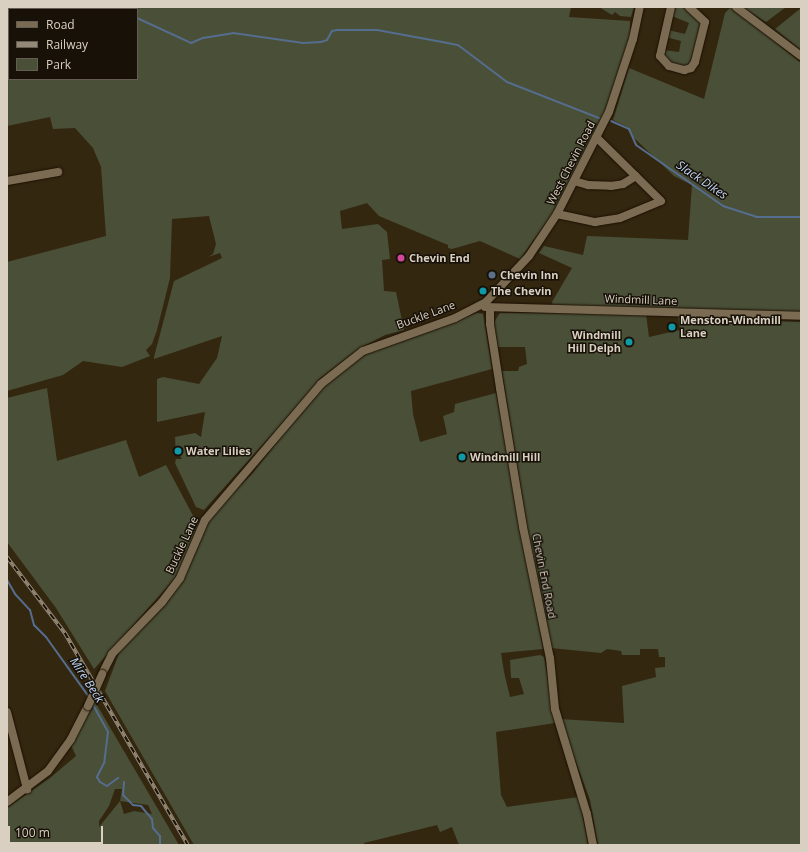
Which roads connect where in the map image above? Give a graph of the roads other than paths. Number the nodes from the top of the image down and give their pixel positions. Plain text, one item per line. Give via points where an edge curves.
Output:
1 (640, 7) edge
2 (671, 7) edge
3 (689, 7) edge
4 (736, 7) edge
5 (801, 56) edge
6 (596, 137) junction
7 (58, 172) dead end
8 (636, 176) junction
9 (7, 181) edge
10 (574, 181) junction
11 (558, 214) junction
12 (480, 305) junction
13 (490, 308) junction
14 (801, 316) edge
15 (7, 712) edge
16 (27, 789) junction
17 (7, 802) edge
18 (593, 845) edge

1 - 6 street, West Chevin Road via 624,71 610,112
2 - 3 street via 660,56 669,66 684,70 691,68 695,62 705,22
4 - 5 street
6 - 8 street
6 - 10 street, West Chevin Road
7 - 9 street
8 - 10 street via 623,184 610,186 588,185
8 - 11 street via 661,201 620,218 595,222
10 - 11 street, West Chevin Road
11 - 12 street, West Chevin Road via 529,256 498,290
12 - 13 street, Windmill Lane
12 - 16 street, Buckle Lane, bridge via 455,318 363,350 321,384 205,520 180,578 162,602 112,654 71,739 48,771
13 - 14 street, Windmill Lane
13 - 18 street, Chevin End Road via 500,390 523,527 550,658 555,709 585,807
15 - 16 street
16 - 17 street, Buckle Lane

